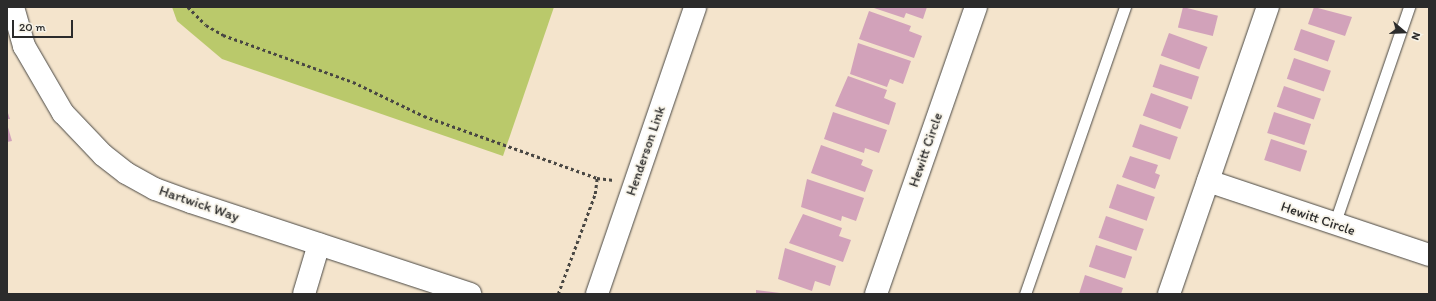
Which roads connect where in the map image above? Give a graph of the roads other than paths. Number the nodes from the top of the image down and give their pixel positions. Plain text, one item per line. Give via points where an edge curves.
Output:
1 (13, 7) edge
2 (695, 7) edge
3 (976, 7) edge
4 (1125, 7) edge
5 (1268, 7) edge
6 (1409, 7) edge
7 (16, 48) edge
8 (1208, 182) junction
9 (1334, 225) junction
10 (319, 244) junction
11 (1429, 255) edge
12 (304, 294) edge
13 (470, 294) edge
14 (597, 294) edge
15 (876, 294) edge
16 (1025, 294) edge
17 (1169, 294) edge

1 - 7 street, Hartwick Way
2 - 14 street, Henderson Link
3 - 15 street, Hewitt Circle
4 - 16 lane
5 - 8 street
6 - 9 lane
7 - 10 street, Hartwick Way via 63,113 103,155 126,173 169,194
8 - 9 street, Hewitt Circle
8 - 17 street
9 - 11 street, Hewitt Circle
10 - 12 street
10 - 13 street, Hartwick Way

